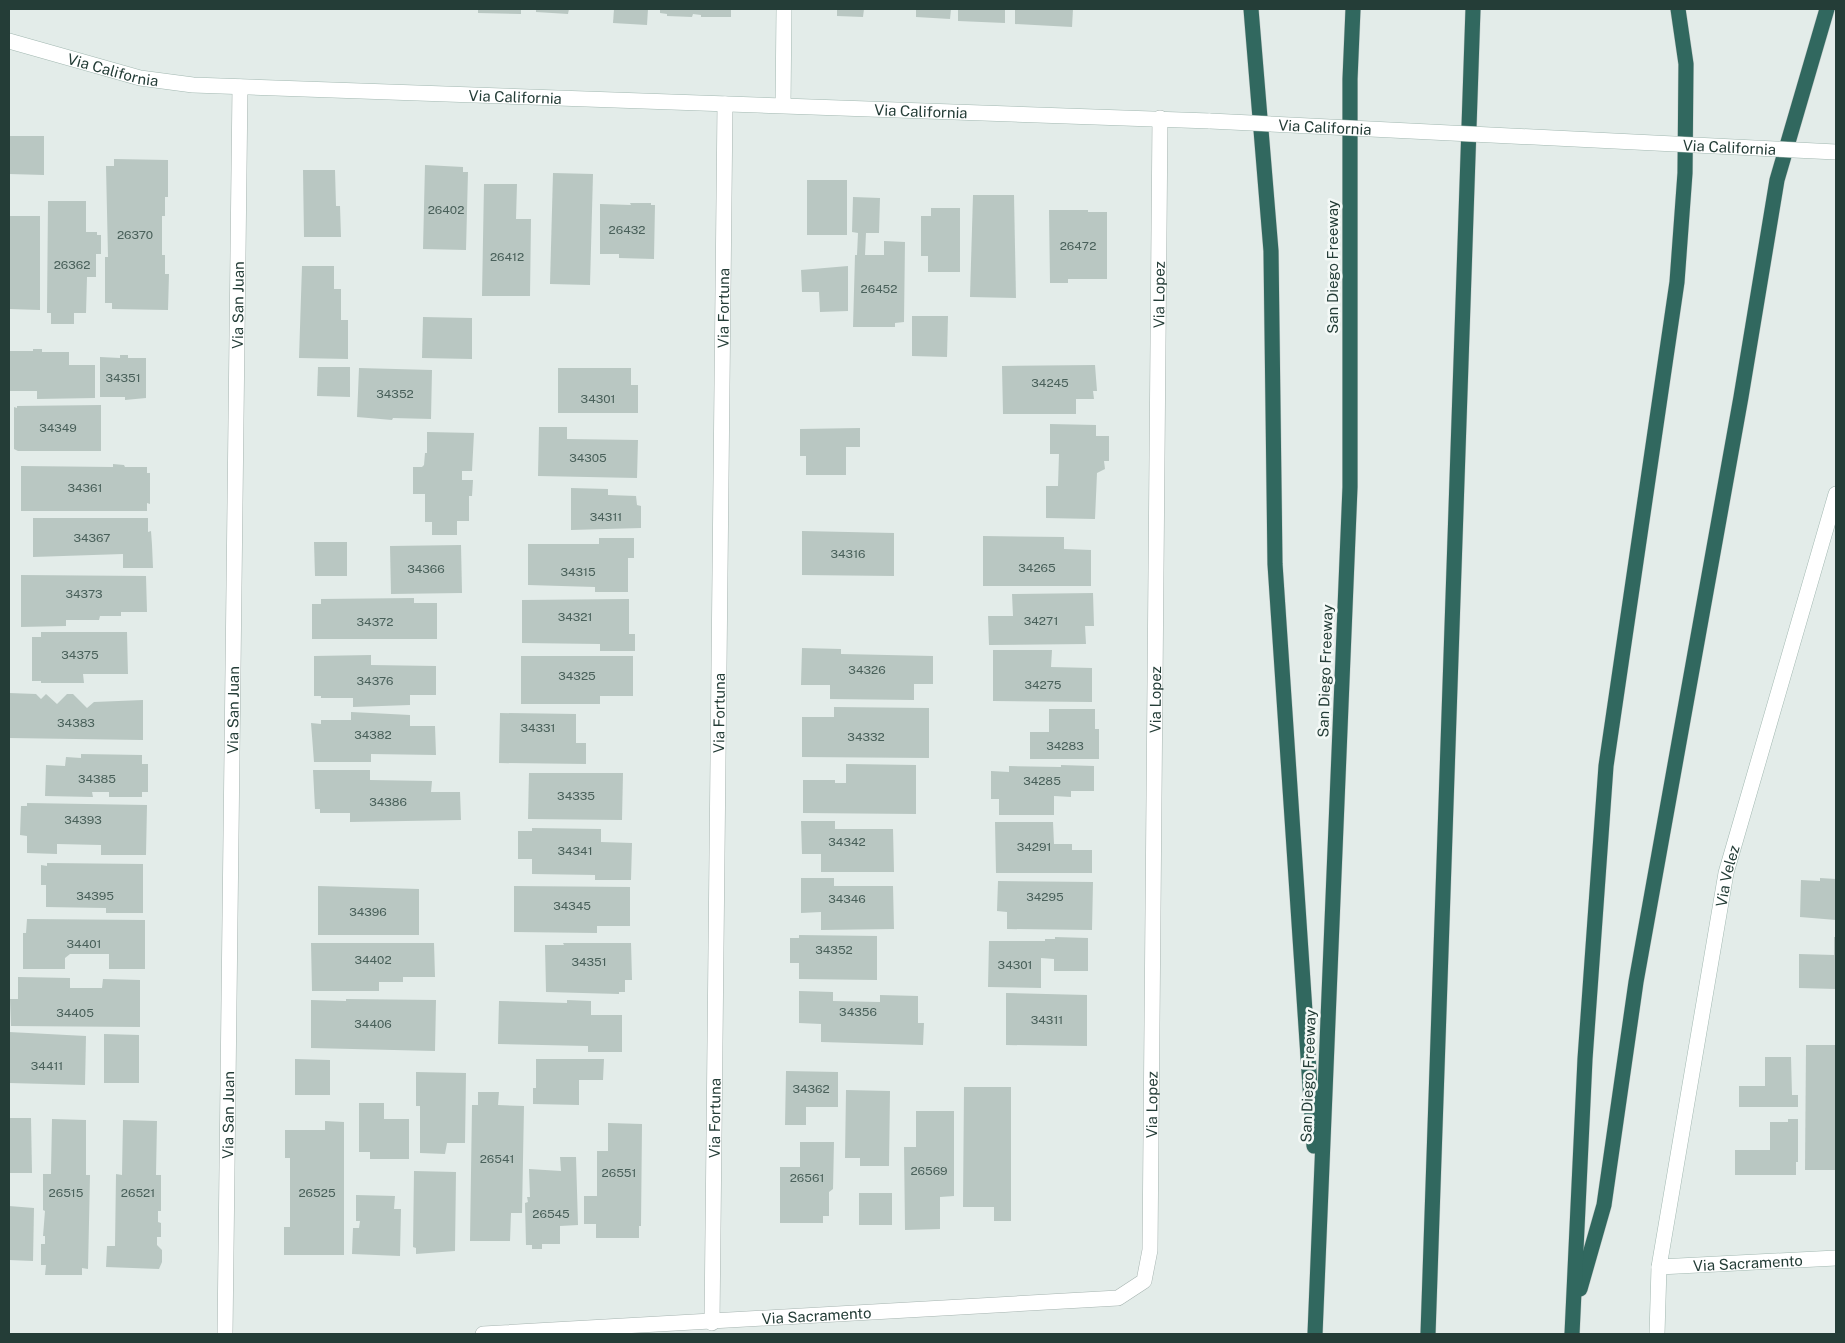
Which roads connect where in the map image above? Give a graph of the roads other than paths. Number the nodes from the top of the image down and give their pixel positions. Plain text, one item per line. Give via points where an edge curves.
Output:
1 (784, 9) edge
2 (1251, 9) edge
3 (1354, 9) edge
4 (1473, 9) edge
5 (1678, 9) edge
6 (1827, 9) edge
7 (9, 41) edge
8 (240, 87) junction
9 (725, 104) junction
10 (783, 105) junction
11 (1160, 118) junction
12 (1836, 152) edge
13 (1836, 494) edge
14 (1319, 1228) junction
15 (1836, 1258) edge
16 (1660, 1267) junction
17 (1144, 1281) joint
18 (1573, 1314) junction
19 (712, 1323) junction
20 (651, 1330) edge
21 (225, 1334) edge
22 (483, 1334) edge
23 (1315, 1334) edge
24 (1428, 1334) edge
25 (1572, 1334) edge
26 (1657, 1334) edge

1 - 10 street
2 - 14 highway via 1270,251 1275,564
3 - 14 highway, San Diego Freeway via 1350,79 1350,487
4 - 24 highway
5 - 18 highway via 1686,74 1685,173 1678,273 1606,766 1585,1059
6 - 18 highway via 1777,180 1636,982 1604,1205
7 - 8 street, Via California via 140,78
8 - 9 street, Via California
8 - 21 street, Via San Juan
9 - 10 street, Via California
9 - 19 street, Via Fortuna
10 - 11 street, Via California
11 - 12 street, Via California, bridge
11 - 17 street, Via Lopez via 1150,1250
13 - 16 street, Via Velez via 1726,874
14 - 23 highway, San Diego Freeway
15 - 16 street, Via Sacramento
16 - 26 street, Via Velez
17 - 19 street, Via Sacramento via 1118,1298
18 - 25 highway
19 - 20 street, Via Sacramento
20 - 22 street, Via Sacramento

